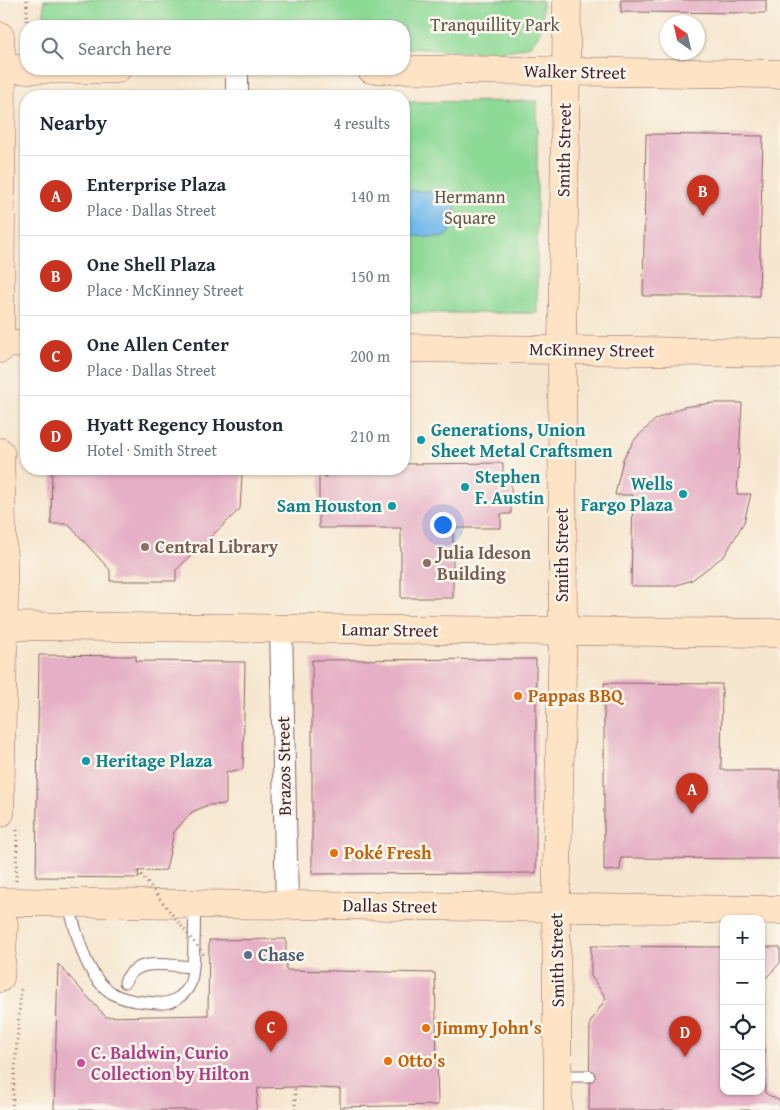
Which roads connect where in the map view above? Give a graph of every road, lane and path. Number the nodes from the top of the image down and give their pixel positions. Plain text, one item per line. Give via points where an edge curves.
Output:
1 (27, 0) edge
2 (567, 0) edge
3 (27, 20) edge
4 (0, 36) edge
5 (1, 69) edge
6 (20, 69) edge
7 (410, 69) edge
8 (565, 71) junction
9 (780, 74) edge
10 (237, 75) edge
11 (237, 90) edge
12 (20, 338) edge
13 (0, 343) edge
14 (410, 348) edge
15 (0, 349) edge
16 (562, 350) junction
17 (780, 353) edge
18 (0, 452) edge
19 (2, 626) edge
20 (281, 628) junction
21 (563, 632) junction
22 (780, 633) edge
23 (0, 813) edge
24 (138, 870) dead end
25 (0, 902) edge
26 (68, 903) junction
27 (195, 904) junction
28 (287, 905) junction
29 (556, 908) junction
30 (780, 910) edge
31 (0, 913) edge
32 (205, 956) dead end
33 (192, 967) junction
34 (11, 981) edge
35 (125, 982) dead end
36 (558, 1076) junction
37 (589, 1076) dead end
38 (295, 1087) dead end
39 (12, 1110) edge
40 (295, 1110) edge
41 (558, 1110) edge

1 - 3 path
2 - 8 street, Smith Street
4 - 5 street
5 - 6 street
5 - 13 street
7 - 8 street, Walker Street
8 - 9 street, Walker Street
8 - 16 street, Smith Street
10 - 11 street
12 - 13 street
13 - 15 street
14 - 16 street, McKinney Street
16 - 17 street, McKinney Street
16 - 21 street, Smith Street
18 - 19 street
19 - 20 street, Lamar Street
19 - 23 street
20 - 21 street, Lamar Street
20 - 28 street, Brazos Street
21 - 22 street, Lamar Street
21 - 29 street, Smith Street
24 - 32 path, bridge
25 - 26 street, Dallas Street
26 - 27 street, Dallas Street
26 - 33 lane via 87,962 101,984 113,994 160,1004 181,997 191,982
27 - 28 street, Dallas Street
27 - 33 lane
28 - 29 street, Dallas Street
29 - 30 street, Dallas Street
29 - 36 street, Smith Street
31 - 34 street
33 - 35 lane via 137,966
34 - 39 path
36 - 37 lane
36 - 41 street, Smith Street
38 - 40 path

